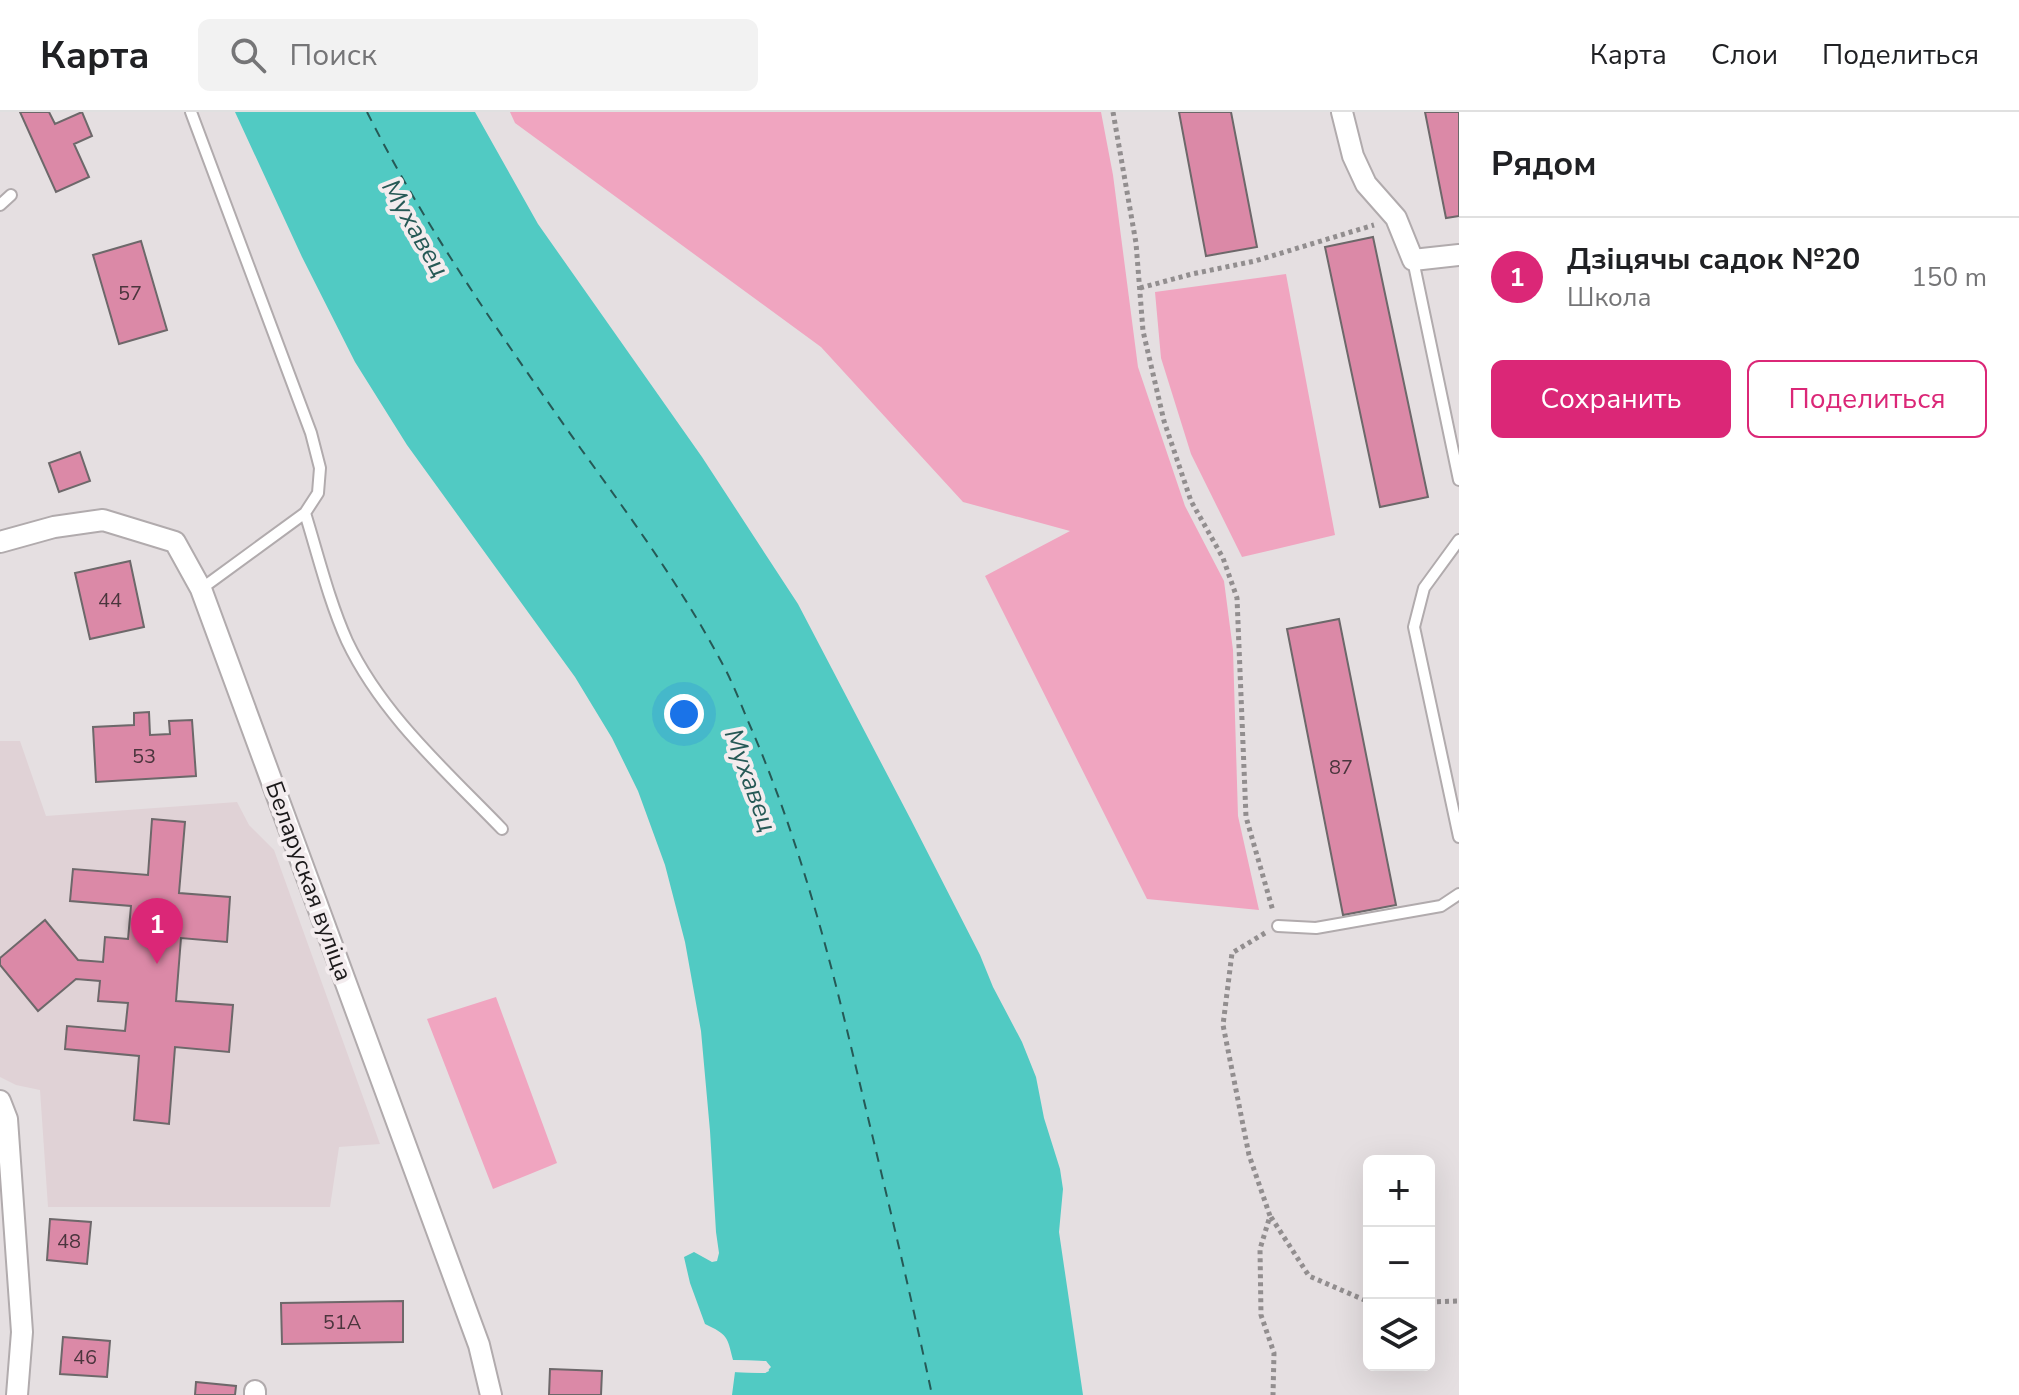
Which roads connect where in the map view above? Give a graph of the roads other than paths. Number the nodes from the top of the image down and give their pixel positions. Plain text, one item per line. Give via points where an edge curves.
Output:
1 (191, 112) edge
2 (1342, 112) edge
3 (11, 195) dead end
4 (0, 205) edge
5 (1459, 255) edge
6 (1413, 260) junction
7 (1459, 480) edge
8 (305, 513) junction
9 (1459, 540) edge
10 (0, 542) edge
11 (201, 589) junction
12 (502, 829) dead end
13 (1459, 837) edge
14 (1459, 894) edge
15 (1278, 926) road end
16 (0, 1101) edge
17 (17, 1395) edge
18 (491, 1395) edge

1 - 8 lane via 311,433 320,468 318,493
2 - 6 street via 1366,184 1396,218
3 - 4 lane
5 - 6 street
6 - 7 lane
8 - 11 lane
8 - 12 lane via 347,640 374,688 410,734
9 - 13 lane via 1424,588 1414,627
10 - 11 street, Беларуская вуліца via 103,520 175,542
11 - 18 street, Беларуская вуліца via 479,1345
14 - 15 lane via 1426,909 1316,928
16 - 17 street via 7,1119 22,1332

